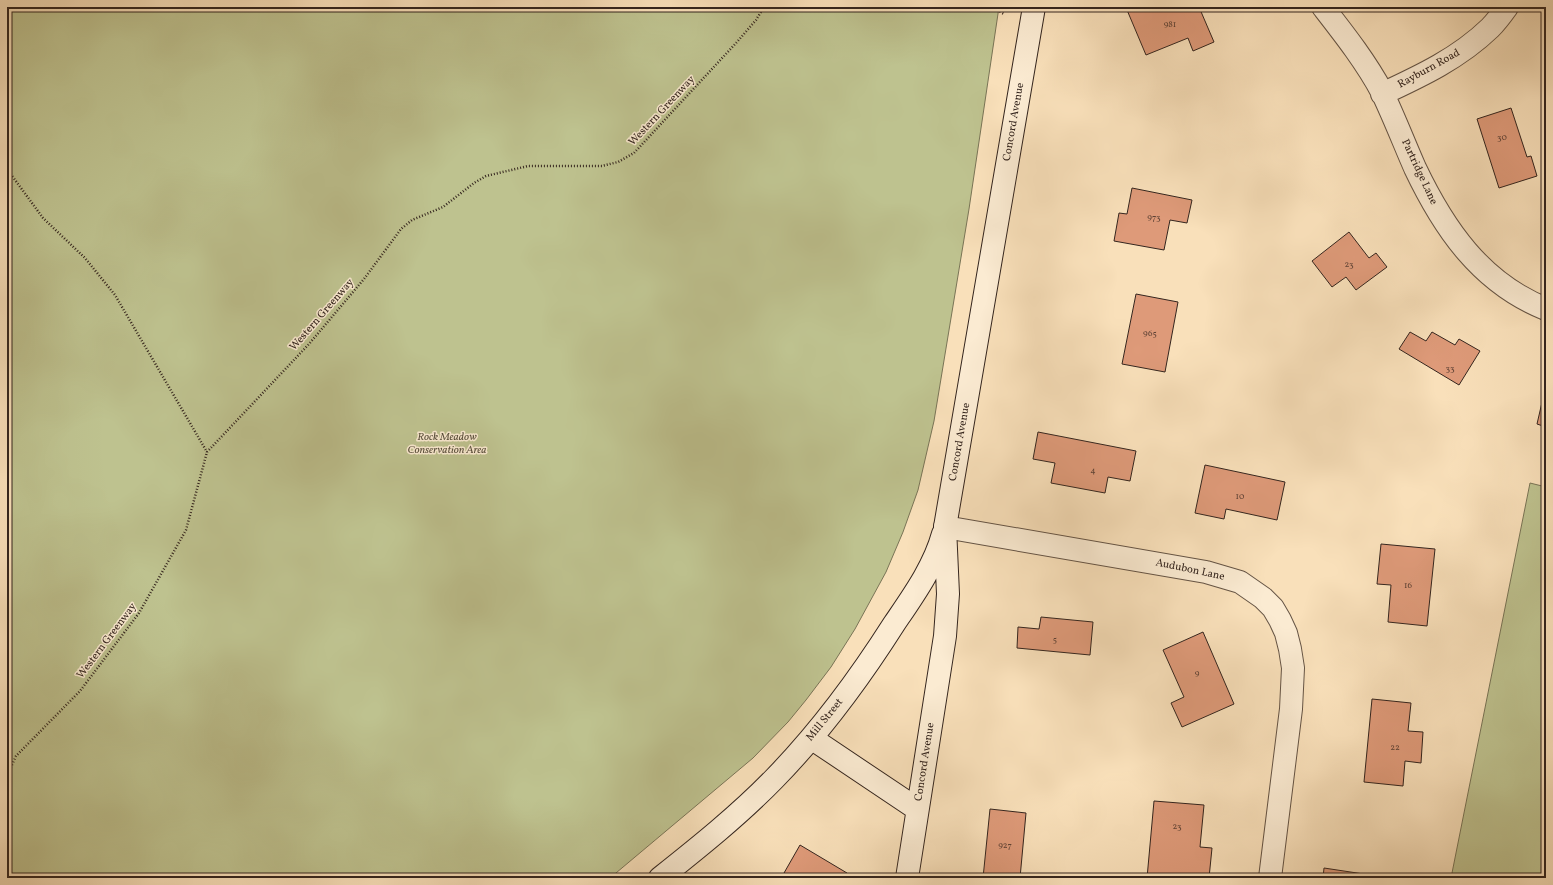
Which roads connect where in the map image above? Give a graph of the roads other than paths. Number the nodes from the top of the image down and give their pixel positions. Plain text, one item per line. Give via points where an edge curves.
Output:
1 (1324, 7) edge
2 (1507, 7) edge
3 (1036, 11) edge
4 (1382, 94) junction
5 (1546, 309) edge
6 (945, 527) junction
7 (811, 738) junction
8 (917, 809) junction
9 (660, 878) edge
10 (907, 878) edge
11 (1270, 878) edge

1 - 4 main road, Partridge Lane via 1367,67
2 - 4 main road, Rayburn Road via 1491,28 1463,51
3 - 6 main road, Concord Avenue
4 - 5 main road, Partridge Lane via 1431,201 1463,248 1480,267 1508,288
6 - 7 main road, Mill Street via 934,558 907,605 866,667
6 - 8 main road, Concord Avenue via 948,594 945,636
6 - 11 main road, Audubon Lane via 1206,572 1240,582 1273,608 1286,633 1293,668 1291,708
7 - 8 main road
7 - 9 main road, Mill Street via 754,798
8 - 10 main road, Concord Avenue

